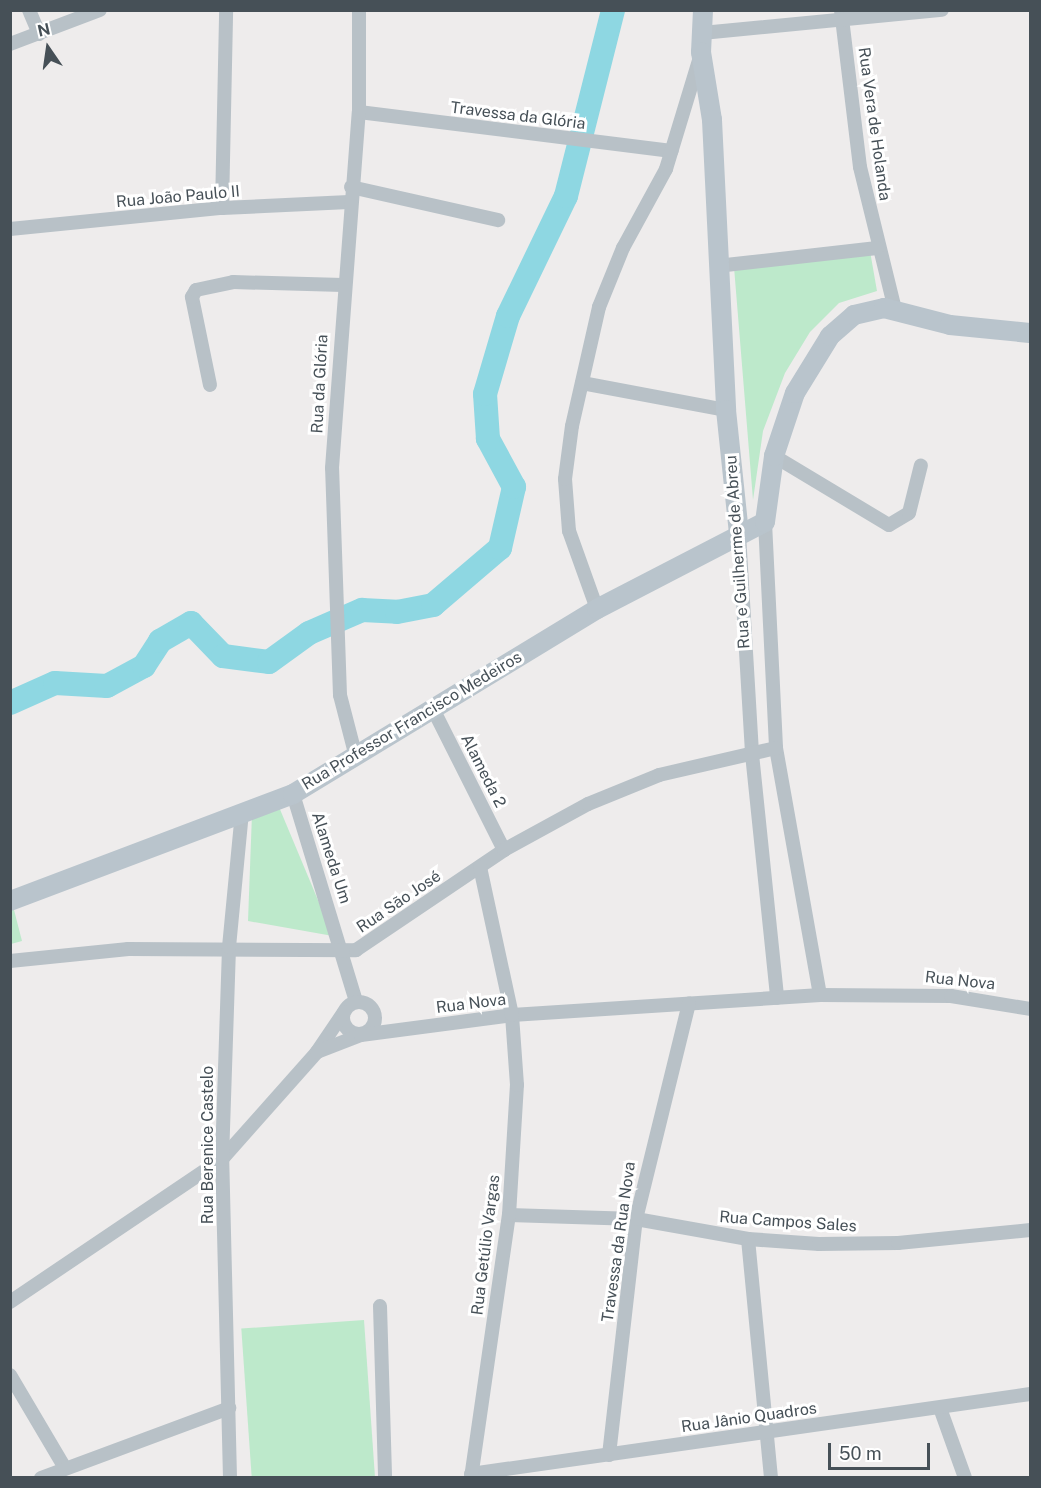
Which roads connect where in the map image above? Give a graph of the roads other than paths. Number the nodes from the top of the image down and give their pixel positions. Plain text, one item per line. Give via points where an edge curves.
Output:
1 (29, 10) edge
2 (100, 10) edge
3 (226, 10) edge
4 (359, 10) edge
5 (703, 10) edge
6 (942, 10) edge
7 (842, 15) edge
8 (39, 34) junction
9 (702, 42) junction
10 (10, 44) edge
11 (359, 112) junction
12 (672, 151) junction
13 (351, 187) junction
14 (349, 202) junction
15 (222, 208) junction
16 (498, 220) dead end
17 (10, 229) edge
18 (877, 248) junction
19 (717, 266) junction
20 (343, 285) junction
21 (895, 310) junction
22 (1030, 333) edge
23 (582, 383) junction
24 (210, 385) dead end
25 (726, 410) junction
26 (774, 456) junction
27 (921, 465) dead end
28 (765, 522) junction
29 (739, 534) junction
30 (597, 609) junction
31 (432, 707) junction
32 (776, 748) junction
33 (752, 754) junction
34 (356, 758) junction
35 (293, 794) junction
36 (242, 813) junction
37 (504, 850) junction
38 (480, 867) junction
39 (10, 901) edge
40 (229, 947) junction
41 (344, 953) junction
42 (10, 961) edge
43 (820, 995) junction
44 (777, 998) junction
45 (356, 1002) junction
46 (689, 1003) junction
47 (1030, 1009) edge
48 (374, 1011) junction
49 (345, 1012) junction
50 (512, 1016) junction
51 (391, 1031) junction
52 (361, 1035) junction
53 (317, 1052) junction
54 (222, 1159) junction
55 (509, 1215) junction
56 (636, 1219) junction
57 (1030, 1230) edge
58 (748, 1239) junction
59 (10, 1302) edge
60 (380, 1306) dead end
61 (10, 1375) edge
62 (1030, 1394) edge
63 (229, 1407) junction
64 (940, 1408) junction
65 (768, 1432) junction
66 (609, 1455) junction
67 (65, 1468) junction
68 (471, 1476) edge
69 (41, 1478) edge
70 (230, 1478) edge
71 (385, 1478) edge
72 (771, 1478) edge
73 (965, 1478) edge

1 - 8 street
2 - 8 street
3 - 15 street
4 - 11 street, Rua da Glória
5 - 9 street, Rua e Guilherme de Abreu
6 - 7 street
7 - 9 street
7 - 18 street, Rua Vera de Holanda via 860,167
8 - 10 street
9 - 12 street
9 - 19 street, Rua e Guilherme de Abreu via 712,120
11 - 12 street, Travessa da Glória
11 - 13 street, Rua da Glória
12 - 23 street via 613,271
13 - 14 street, Rua da Glória
13 - 16 street
14 - 15 street, Rua João Paulo II
14 - 20 street, Rua da Glória
15 - 17 street, Rua João Paulo II
18 - 19 street
18 - 21 street, Rua Vera de Holanda
19 - 25 street, Rua e Guilherme de Abreu
20 - 24 street via 233,282 196,290 192,297
20 - 34 street, Rua da Glória via 332,468 335,605 342,715
21 - 22 street via 950,325
21 - 26 street, Rua e Guilherme de Abreu via 855,315 830,336 795,393
23 - 25 street
23 - 30 street via 568,454 566,502 575,550
25 - 29 street, Rua e Guilherme de Abreu
26 - 27 street via 889,525 909,513
26 - 28 street, Rua e Guilherme de Abreu
28 - 29 street, Rua Professor Francisco Medeiros
28 - 32 street, Rua e Guilherme de Abreu
29 - 30 street, Rua Professor Francisco Medeiros
29 - 33 street, Rua e Guilherme de Abreu
30 - 31 street, Rua Professor Francisco Medeiros
31 - 34 street, Rua Professor Francisco Medeiros
31 - 37 street, Alameda 2
32 - 33 street, Rua São José
32 - 43 street, Rua e Guilherme de Abreu
33 - 37 street, Rua São José via 626,788
33 - 44 street, Rua e Guilherme de Abreu
34 - 35 street, Rua Professor Francisco Medeiros
35 - 36 street, Rua Professor Francisco Medeiros
35 - 41 street, Alameda Um
36 - 39 street, Rua Professor Francisco Medeiros
36 - 40 street, Rua Berenice Castelo
37 - 38 street, Rua São José
38 - 41 street, Rua São José via 375,940
38 - 50 street
40 - 41 street, Rua São José
40 - 42 street, Rua São José via 79,952
40 - 54 street, Rua Berenice Castelo
41 - 45 street, Alameda Um
43 - 44 street, Rua Nova
43 - 47 street, Rua Nova via 951,996
44 - 46 street, Rua Nova
45 - 48 street
45 - 49 street
46 - 50 street, Rua Nova
46 - 56 street, Travessa da Rua Nova
48 - 51 street
48 - 52 street via 373,1026
49 - 52 street via 346,1027
49 - 53 street
50 - 51 street, Rua Nova
50 - 55 street, Rua Getúlio Vargas via 517,1085
51 - 52 street, Rua Nova
52 - 53 street, Rua Nova
53 - 54 street, Rua Nova
54 - 59 street, Rua Nova
54 - 63 street, Rua Berenice Castelo
55 - 56 street, Rua Campos Sales
55 - 68 street, Rua Getúlio Vargas
56 - 58 street, Rua Campos Sales
56 - 66 street, Travessa da Rua Nova
57 - 58 street, Rua Campos Sales via 863,1245
58 - 65 street
60 - 71 street
61 - 67 street
62 - 64 street, Rua Jânio Quadros
63 - 67 street
63 - 70 street, Rua Berenice Castelo
64 - 65 street, Rua Jânio Quadros
64 - 73 street
65 - 66 street, Rua Jânio Quadros
65 - 72 street
66 - 68 street, Rua Jânio Quadros
67 - 69 street

